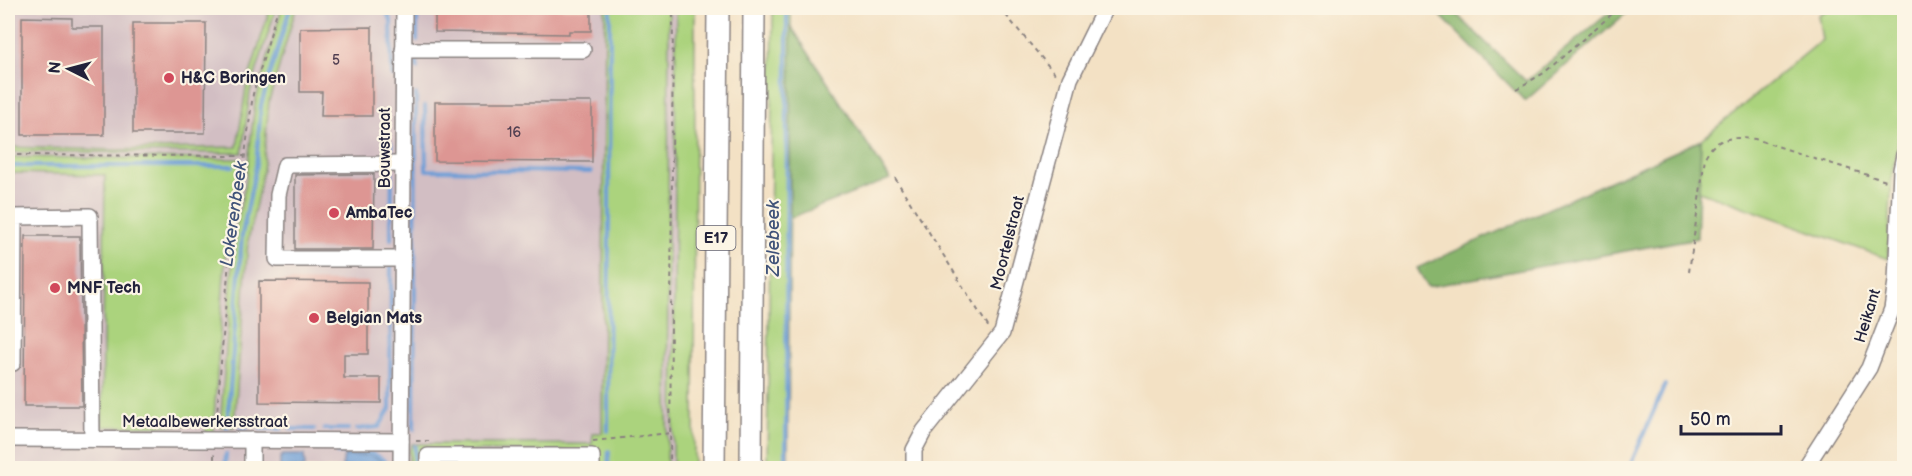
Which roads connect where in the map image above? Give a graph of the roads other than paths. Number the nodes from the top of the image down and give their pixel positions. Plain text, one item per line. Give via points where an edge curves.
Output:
1 (404, 8) edge
2 (718, 8) edge
3 (754, 8) edge
4 (1105, 8) edge
5 (403, 50) junction
6 (583, 50) dead end
7 (1905, 155) edge
8 (403, 164) junction
9 (402, 259) junction
10 (8, 363) edge
11 (8, 439) edge
12 (92, 439) junction
13 (252, 440) junction
14 (401, 441) junction
15 (252, 468) edge
16 (401, 468) edge
17 (428, 468) edge
18 (592, 468) edge
19 (714, 468) edge
20 (752, 468) edge
21 (914, 468) edge
22 (1805, 468) edge

1 - 5 street, Bouwstraat
2 - 19 highway, E17
3 - 20 highway, E17
4 - 21 street, Moortelstraat via 1067,89 1002,333 924,431 914,450
5 - 6 street
5 - 8 street, Bouwstraat
7 - 22 street, Heikant via 1892,309 1869,368
8 - 9 street, Bouwstraat
8 - 9 street via 285,165 278,195 277,259
9 - 14 street, Bouwstraat
10 - 12 street via 13,363 14,217 90,216
11 - 12 street, Metaalbewerkersstraat
12 - 13 street, Metaalbewerkersstraat
13 - 14 street, Metaalbewerkersstraat
13 - 15 street
14 - 16 street, Bouwstraat
17 - 18 street via 428,456 592,456

